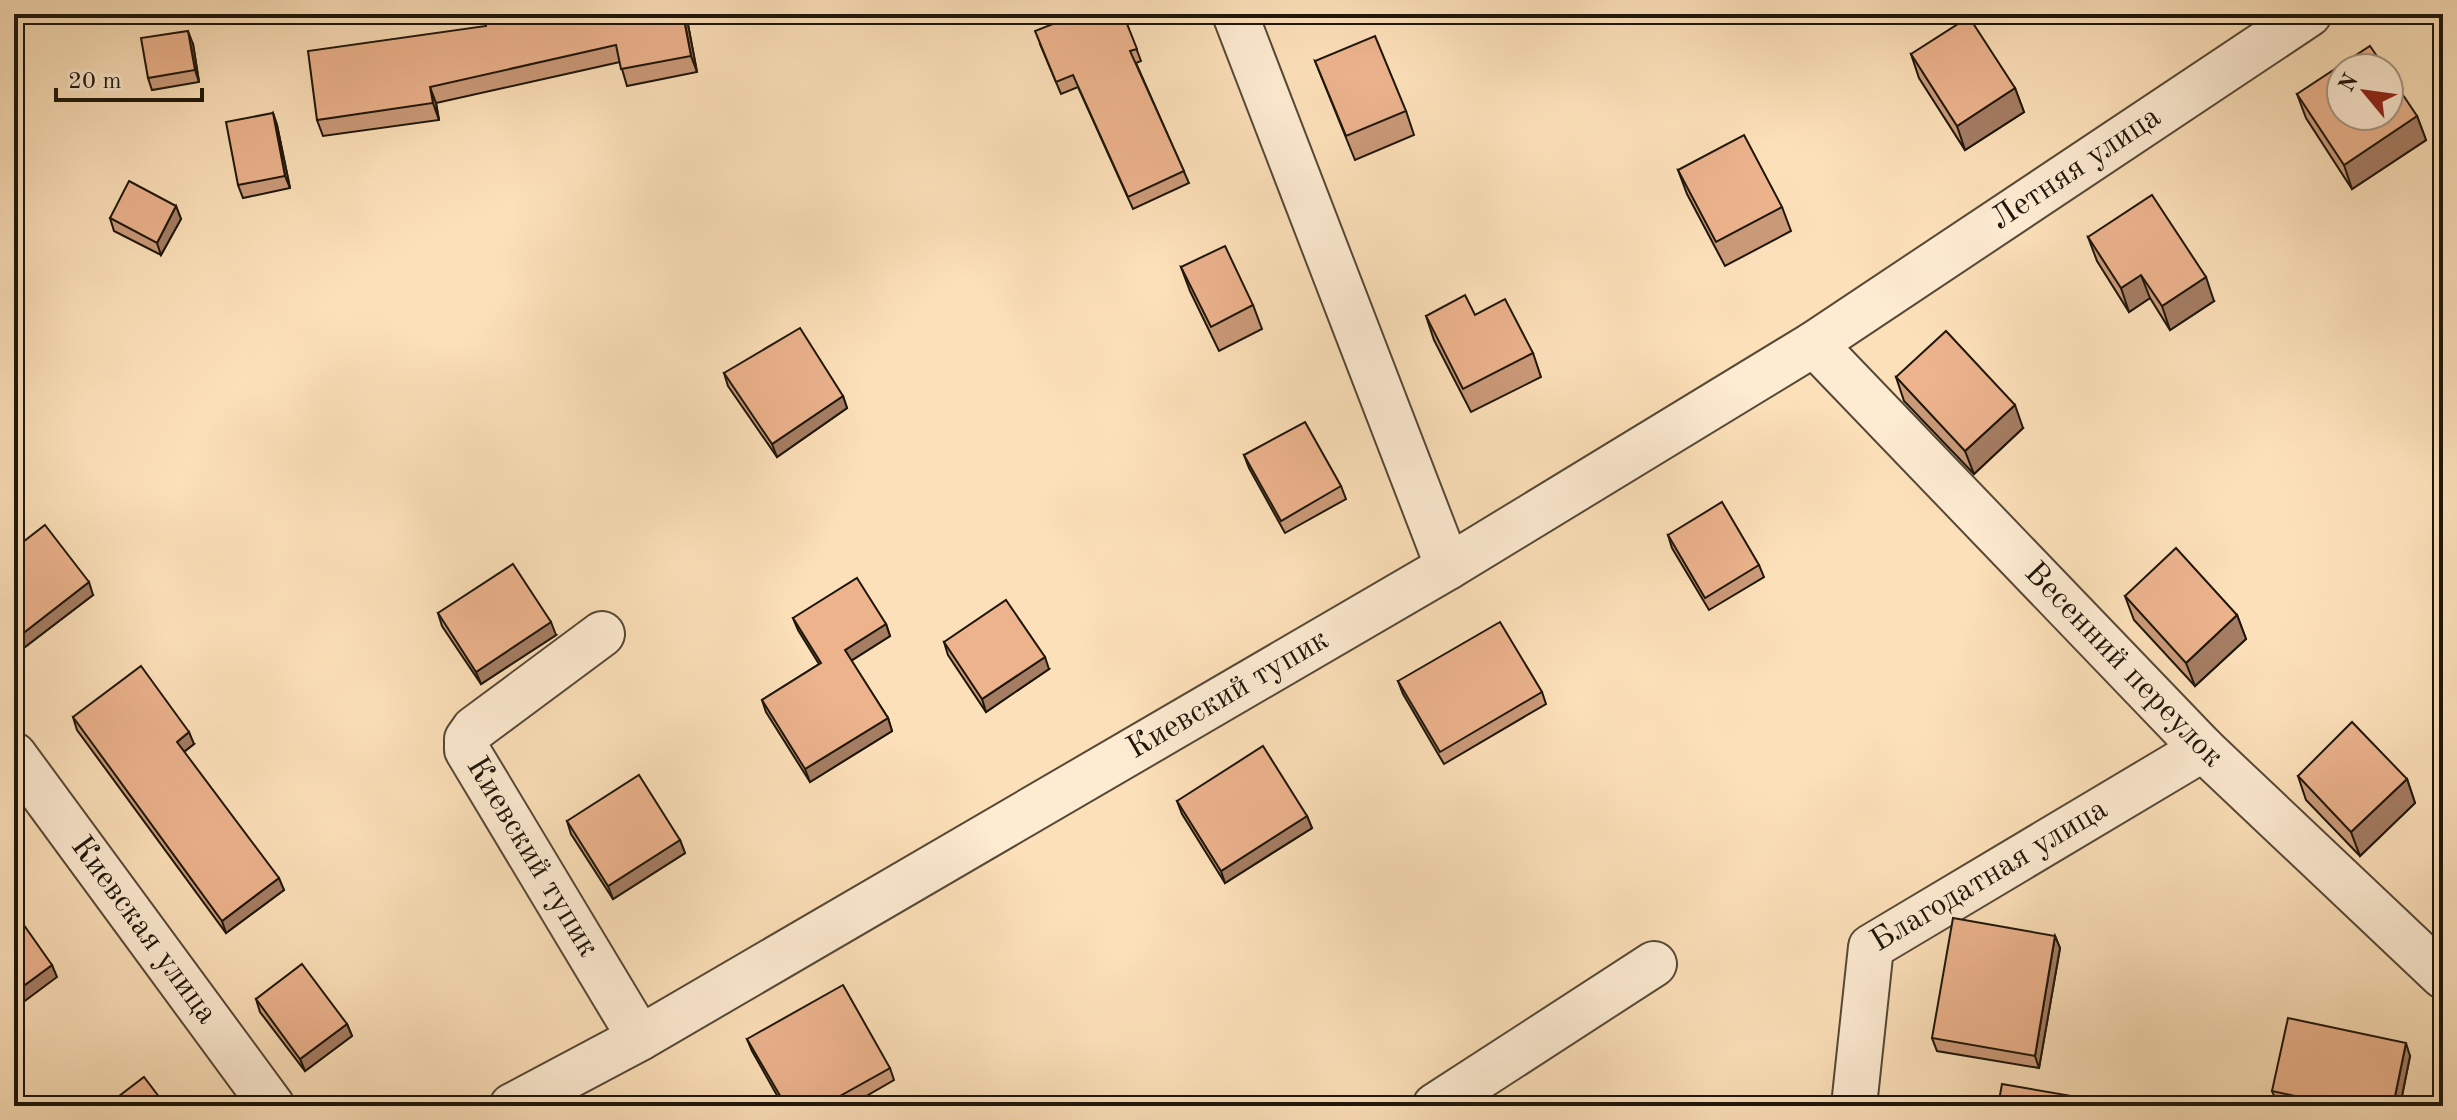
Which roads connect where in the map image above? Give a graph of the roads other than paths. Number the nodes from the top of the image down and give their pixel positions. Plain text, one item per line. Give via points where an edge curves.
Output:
1 (1235, 14) edge
2 (2309, 14) edge
3 (1828, 333) junction
4 (1448, 567) junction
5 (602, 634) dead end
6 (2203, 749) junction
7 (14, 755) edge
8 (1654, 964) dead end
9 (2443, 976) edge
10 (640, 1038) junction
11 (272, 1106) edge
12 (512, 1106) edge
13 (1435, 1106) edge
14 (1854, 1106) edge

1 - 4 street
2 - 3 street, Летняя улица
3 - 4 street, Киевский тупик
3 - 6 street, Весенний переулок
4 - 10 street, Киевский тупик
5 - 10 street, Киевский тупик via 474,729 467,750
6 - 9 street, Весенний переулок
6 - 14 street, Благодатная улица via 1871,947
7 - 11 street, Киевская улица
8 - 13 street
10 - 12 street, Киевский тупик

